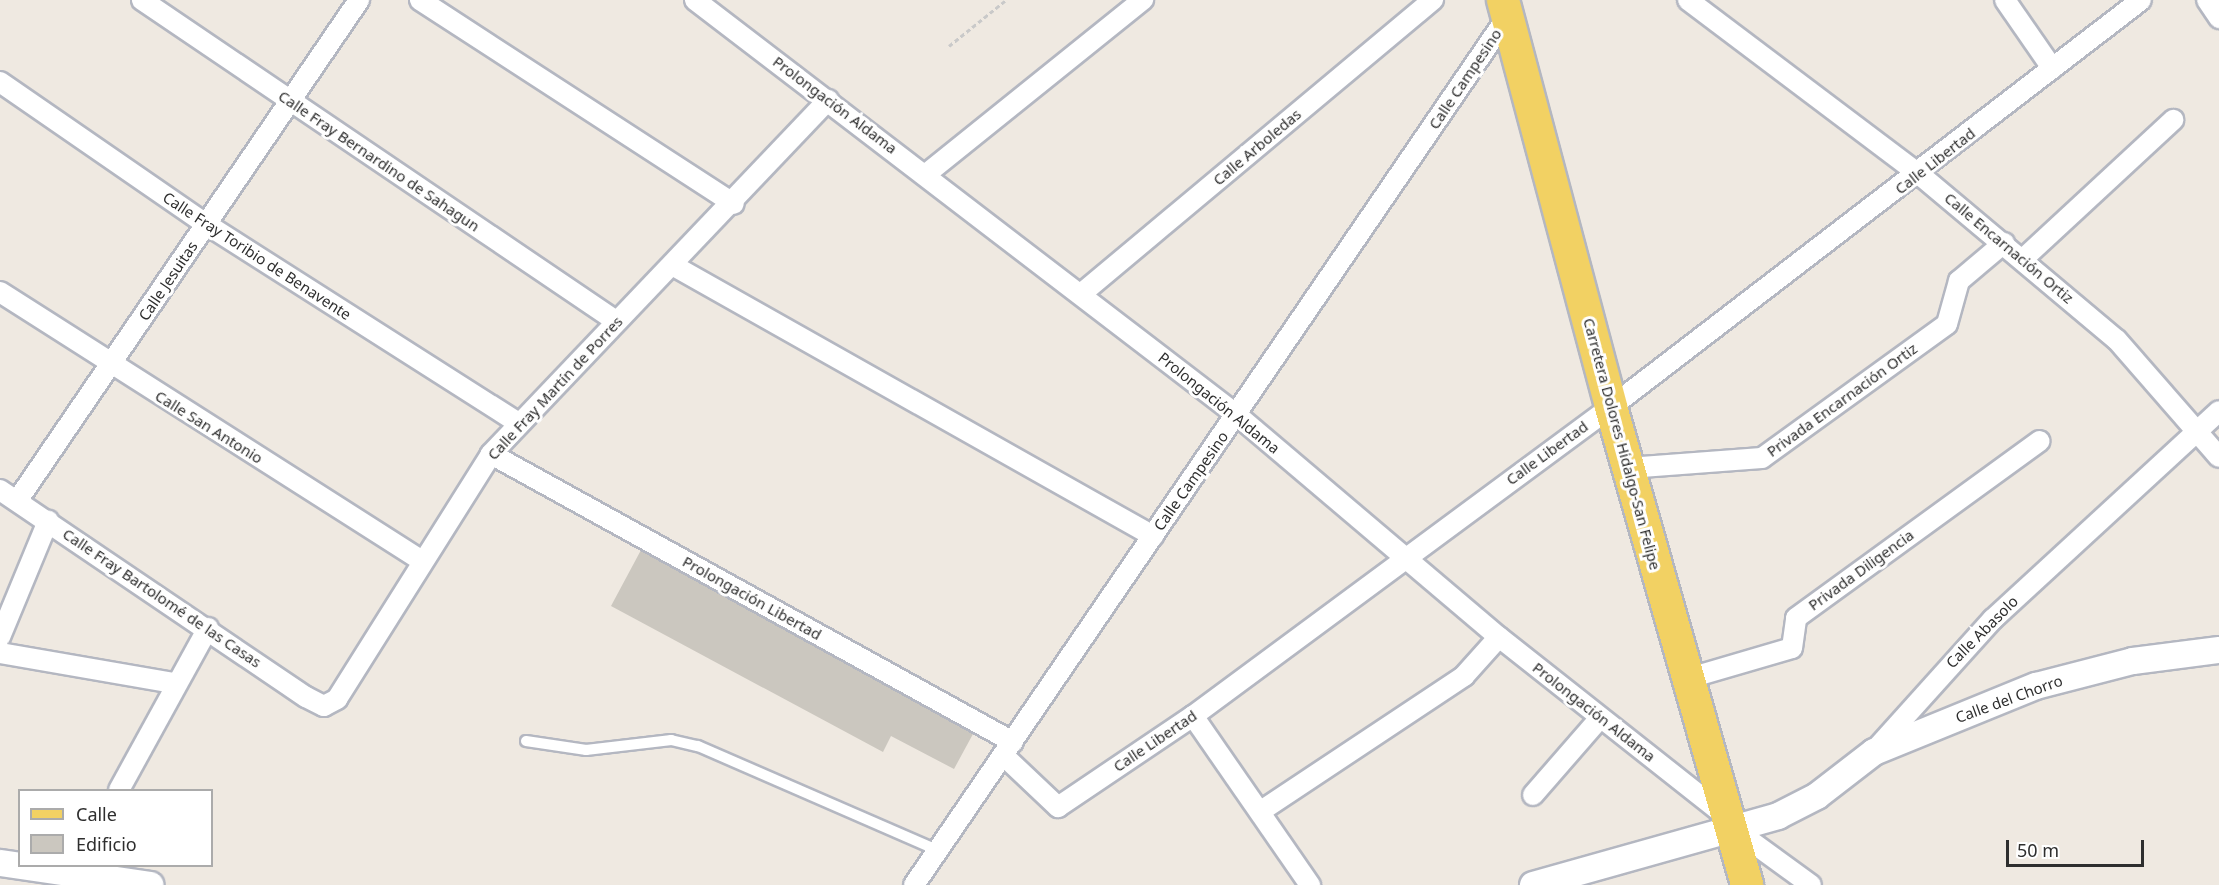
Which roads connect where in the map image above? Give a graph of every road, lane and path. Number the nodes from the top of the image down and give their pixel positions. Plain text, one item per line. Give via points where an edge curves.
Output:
1 (142, 0) edge
2 (359, 0) edge
3 (420, 0) edge
4 (695, 0) edge
5 (1006, 0) edge
6 (1143, 0) edge
7 (1433, 0) edge
8 (1688, 0) edge
9 (2005, 0) edge
10 (2141, 0) edge
11 (2207, 0) edge
12 (1506, 8) edge
13 (2219, 18) edge
14 (949, 46) dead end
15 (2052, 68) junction
16 (0, 82) edge
17 (828, 100) junction
18 (291, 101) junction
19 (2173, 120) dead end
20 (1919, 174) junction
21 (925, 175) junction
22 (734, 204) junction
23 (206, 224) junction
24 (2004, 243) junction
25 (2023, 259) junction
26 (674, 266) junction
27 (0, 292) edge
28 (1081, 294) junction
29 (616, 321) junction
30 (111, 366) junction
31 (1611, 407) junction
32 (2219, 411) edge
33 (1237, 415) junction
34 (518, 423) junction
35 (2200, 430) junction
36 (2040, 441) dead end
37 (491, 454) junction
38 (2219, 458) edge
39 (1628, 468) junction
40 (8, 496) edge
41 (48, 521) junction
42 (1153, 536) junction
43 (1406, 555) junction
44 (420, 560) junction
45 (208, 628) junction
46 (0, 636) edge
47 (1499, 637) junction
48 (2219, 650) edge
49 (0, 653) edge
50 (1686, 679) junction
51 (174, 683) junction
52 (324, 706) joint
53 (1193, 717) junction
54 (1600, 718) junction
55 (526, 741) dead end
56 (1008, 748) junction
57 (1874, 752) junction
58 (119, 789) edge
59 (1533, 795) dead end
60 (1058, 807) joint
61 (1261, 811) junction
62 (1733, 824) junction
63 (937, 850) junction
64 (0, 863) edge
65 (18, 865) edge
66 (45, 867) edge
67 (78, 870) edge
68 (150, 885) edge
69 (914, 885) edge
70 (1310, 885) edge
71 (1533, 885) edge
72 (1747, 885) edge
73 (1811, 885) edge

1 - 18 street, Calle Fray Bernardino de Sahagun
2 - 18 street, Calle Jesuitas
3 - 22 street
4 - 17 street, Prolongación Aldama
5 - 14 path
6 - 21 street
7 - 28 street, Calle Arboledas
8 - 20 street, Calle Encarnación Ortiz
9 - 15 street
10 - 15 street, Calle Libertad
11 - 13 street
12 - 31 main road, Carretera Dolores Hidalgo-San Felipe
12 - 33 street, Calle Campesino
15 - 20 street, Calle Libertad
16 - 23 street, Calle Fray Toribio de Benavente
17 - 21 street, Prolongación Aldama
17 - 22 street, Calle Fray Martín de Porres
18 - 23 street, Calle Jesuitas
18 - 29 street, Calle Fray Bernardino de Sahagun
19 - 25 street
20 - 24 street, Calle Encarnación Ortiz
20 - 31 street, Calle Libertad
21 - 28 street, Prolongación Aldama
22 - 26 street, Calle Fray Martín de Porres
23 - 30 street, Calle Jesuitas
23 - 34 street, Calle Fray Toribio de Benavente
24 - 25 street, Calle Encarnación Ortiz
24 - 39 street, Privada Encarnación Ortiz via 1959,281 1947,324 1761,458
25 - 35 street, Calle Encarnación Ortiz via 2117,340
26 - 29 street, Calle Fray Martín de Porres
26 - 42 street
27 - 30 street, Calle San Antonio
28 - 33 street, Prolongación Aldama
29 - 34 street, Calle Fray Martín de Porres
30 - 40 street, Calle Jesuitas
30 - 44 street, Calle San Antonio
31 - 39 main road, Carretera Dolores Hidalgo-San Felipe
31 - 43 street, Calle Libertad
32 - 35 street, Calle Abasolo
33 - 42 street, Calle Campesino
33 - 43 street, Prolongación Aldama
34 - 37 street, Calle Fray Martín de Porres
35 - 38 street, Calle Encarnación Ortiz
35 - 57 street, Calle Abasolo via 1993,619
36 - 50 street, Privada Diligencia via 1796,618 1792,648
37 - 44 street, Calle Fray Martín de Porres
37 - 56 street, Prolongación Libertad
39 - 50 main road, Carretera Dolores Hidalgo-San Felipe
40 - 41 street, Calle Fray Bartolomé de las Casas
41 - 45 street, Calle Fray Bartolomé de las Casas
41 - 46 street
42 - 56 street, Calle Campesino
43 - 47 street, Prolongación Aldama
43 - 53 street, Calle Libertad
44 - 52 street, Calle Fray Martín de Porres via 337,699
45 - 51 street
45 - 52 street, Calle Fray Bartolomé de las Casas
47 - 54 street, Prolongación Aldama
47 - 61 street via 1464,676
48 - 57 street, Calle del Chorro via 2133,660 2036,686
49 - 51 street
50 - 62 main road, Carretera Dolores Hidalgo-San Felipe
51 - 58 street
53 - 60 street, Calle Libertad
53 - 61 street
54 - 59 street
54 - 62 street, Prolongación Aldama
55 - 63 lane via 586,750 671,740 698,746
56 - 60 street, Prolongación Libertad
56 - 63 street, Calle Campesino
57 - 62 street, Calle Abasolo via 1817,796
61 - 70 street
62 - 71 street
62 - 72 main road, Carretera Dolores Hidalgo-San Felipe
62 - 73 street, Prolongación Aldama
63 - 69 street, Calle Campesino
64 - 65 street
66 - 67 street
67 - 68 street

